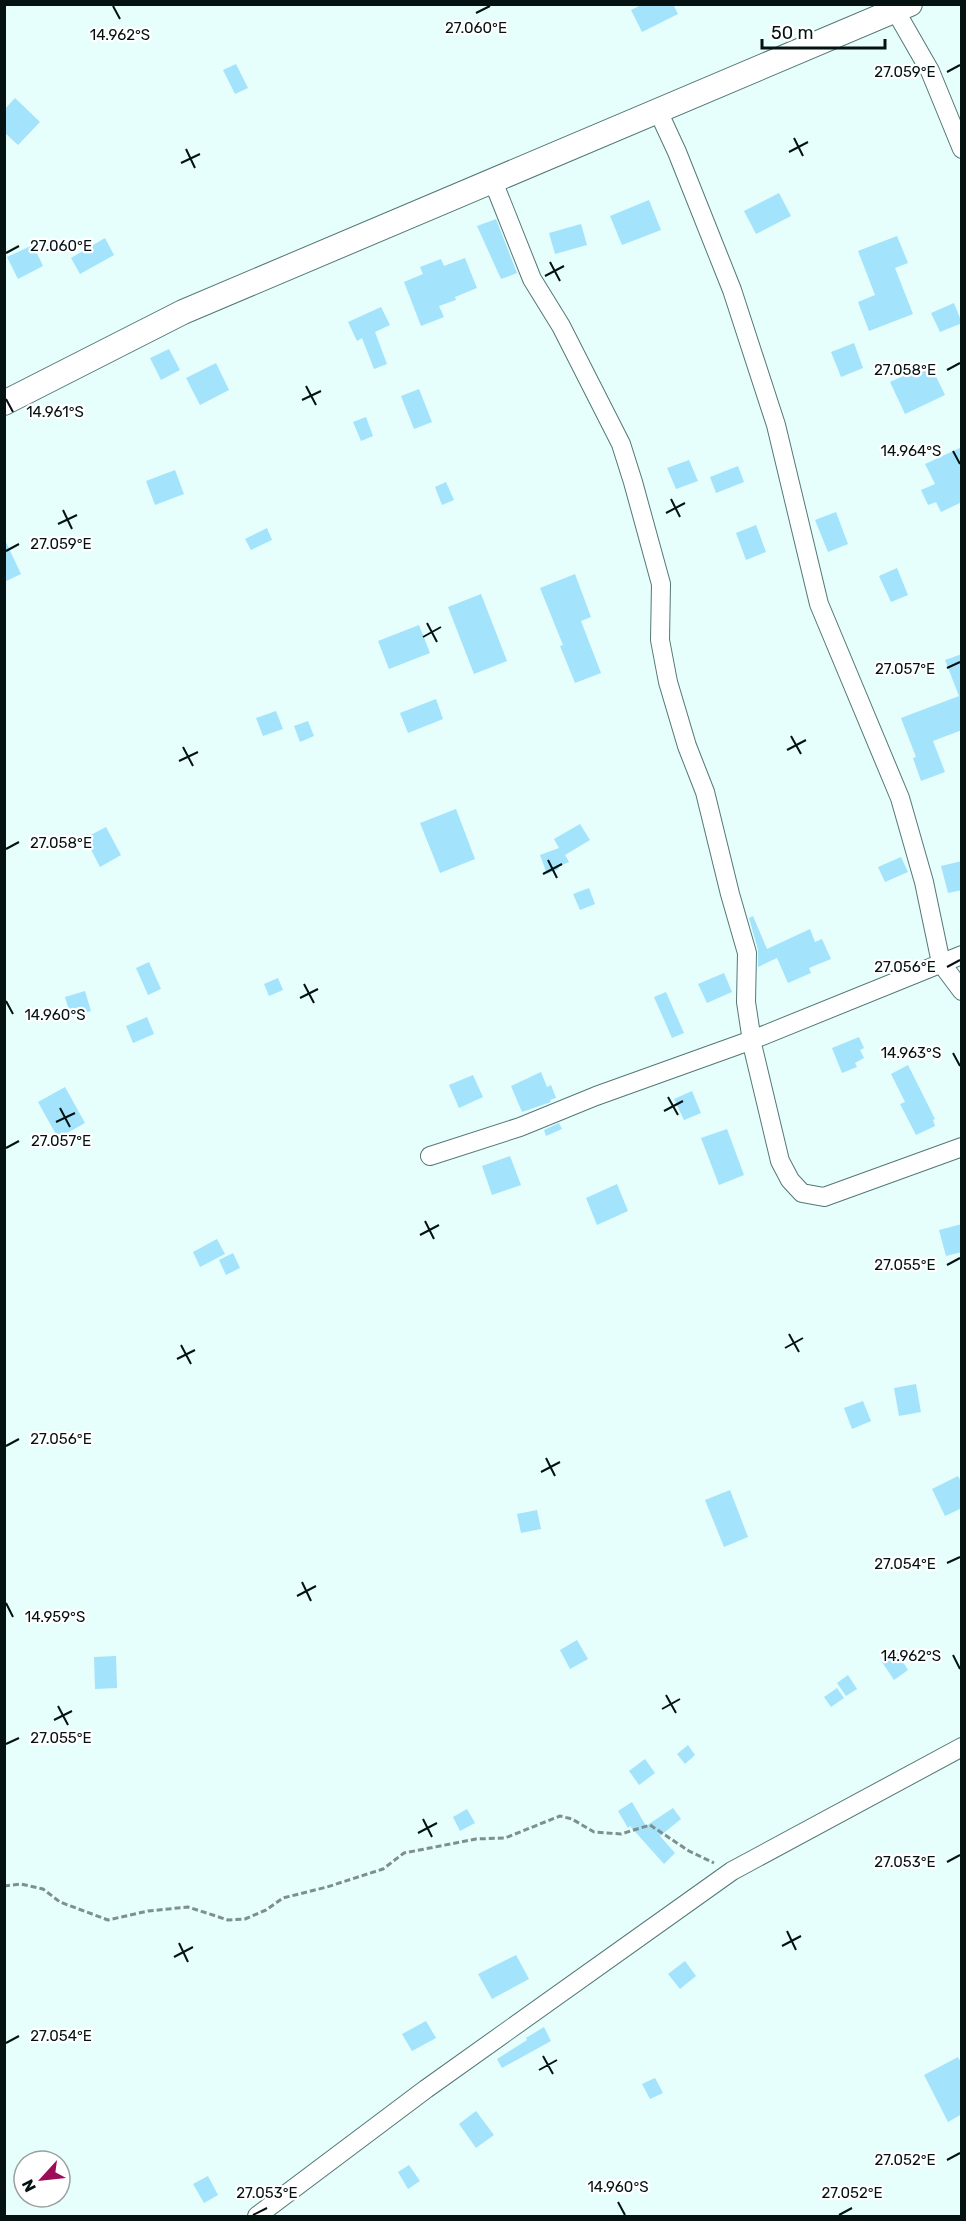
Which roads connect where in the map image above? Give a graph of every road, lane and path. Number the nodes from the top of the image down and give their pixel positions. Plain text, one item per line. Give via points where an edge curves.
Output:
1 (902, 7) edge
2 (658, 111) junction
3 (962, 149) edge
4 (493, 181) junction
5 (4, 403) edge
6 (962, 955) edge
7 (941, 963) junction
8 (962, 991) edge
9 (752, 1040) junction
10 (962, 1147) edge
11 (430, 1156) dead end
12 (962, 1747) edge
13 (732, 1871) junction
14 (4, 1886) edge
15 (257, 2217) edge

1 - 2 street
1 - 3 street
2 - 4 street
2 - 7 street via 732,290 776,425 819,604 900,798 924,882
4 - 5 street via 183,312
4 - 9 street via 532,279 621,444 642,510 661,584 660,640 668,682 705,792 747,954 746,1002
6 - 7 street
7 - 8 street
7 - 9 street
9 - 10 street via 780,1161 802,1193 824,1197
9 - 11 street via 520,1127
12 - 13 street
13 - 14 path via 689,1851 650,1825 621,1834 594,1832 560,1816 505,1838 476,1839 404,1853 383,1869 283,1898 245,1919 228,1920 189,1907 108,1920 60,1902 42,1889 21,1884
13 - 15 street via 426,2089

